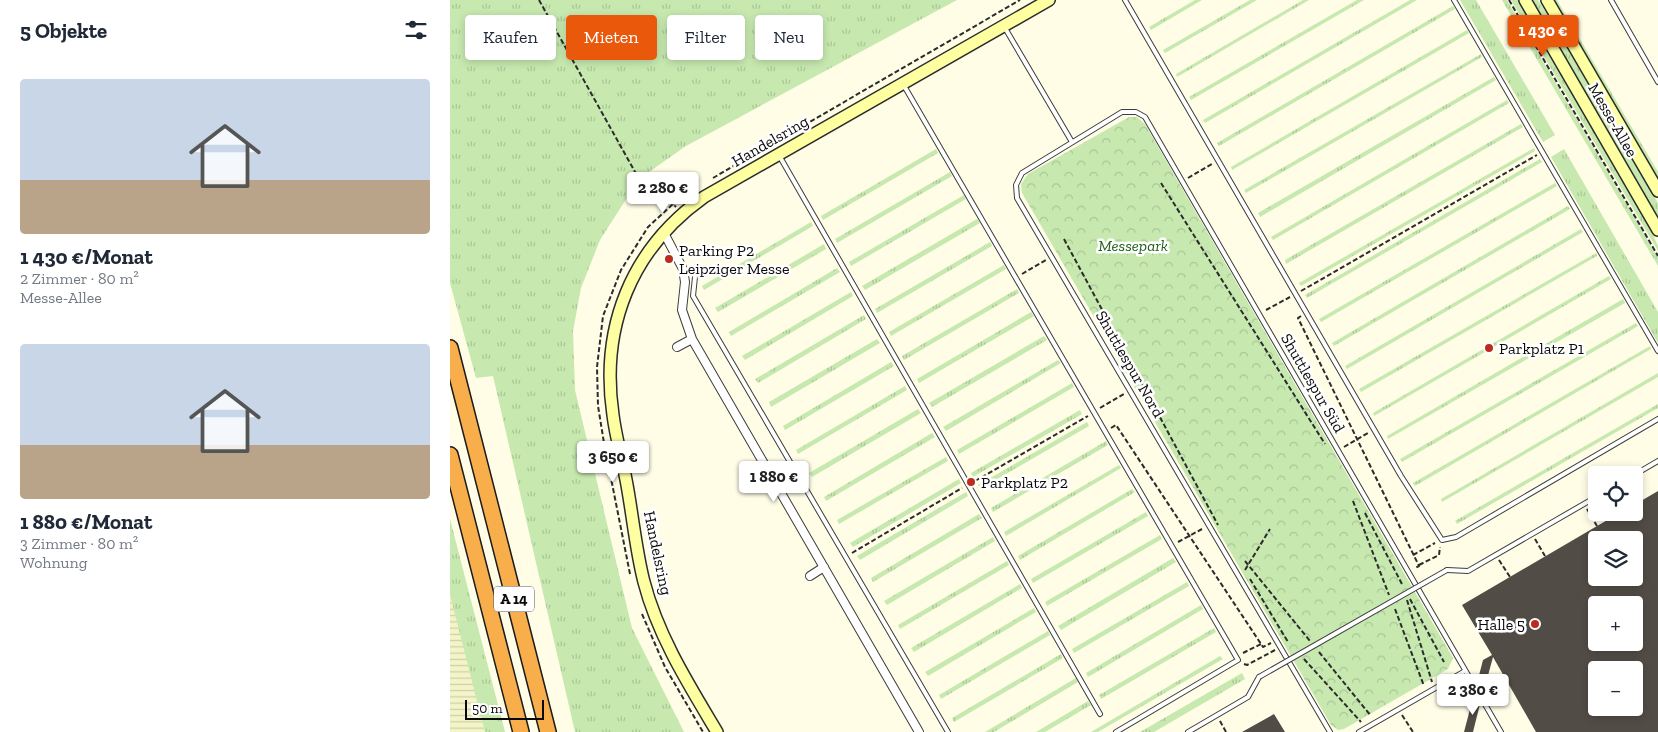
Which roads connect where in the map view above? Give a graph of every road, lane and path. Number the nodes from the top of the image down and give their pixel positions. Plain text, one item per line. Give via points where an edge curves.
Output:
1 (539, 0) edge
2 (1020, 0) edge
3 (1049, 0) edge
4 (1125, 0) edge
5 (1454, 0) edge
6 (1508, 0) edge
7 (1525, 0) edge
8 (1547, 0) edge
9 (1611, 0) edge
10 (1004, 27) junction
11 (1658, 82) edge
12 (903, 84) junction
13 (1072, 142) junction
14 (1542, 152) junction
15 (778, 155) junction
16 (1218, 161) junction
17 (639, 179) dead end
18 (712, 179) dead end
19 (1182, 181) junction
20 (1161, 183) dead end
21 (696, 189) dead end
22 (1658, 192) edge
23 (673, 204) dead end
24 (1658, 230) edge
25 (664, 233) junction
26 (1064, 239) dead end
27 (1052, 256) junction
28 (1658, 256) edge
29 (695, 277) dead end
30 (1016, 277) junction
31 (1295, 294) junction
32 (1306, 313) junction
33 (1259, 314) junction
34 (692, 339) junction
35 (677, 347) dead end
36 (450, 348) edge
37 (1658, 351) edge
38 (1130, 390) junction
39 (1094, 412) junction
40 (1658, 419) edge
41 (1374, 430) junction
42 (1106, 431) junction
43 (1357, 439) junction
44 (1325, 444) dead end
45 (1337, 450) junction
46 (450, 455) edge
47 (1658, 461) edge
48 (1643, 470) edge
49 (1588, 502) edge
50 (1584, 504) junction
51 (1364, 512) dead end
52 (1209, 525) junction
53 (1596, 526) dead end
54 (1270, 529) dead end
55 (1220, 530) dead end
56 (1532, 534) junction
57 (1189, 536) junction
58 (1442, 540) junction
59 (1172, 546) junction
60 (1496, 554) junction
61 (1413, 555) junction
62 (1439, 555) dead end
63 (1545, 556) dead end
64 (1240, 562) dead end
65 (1418, 566) junction
66 (824, 567) junction
67 (1244, 570) junction
68 (1408, 571) junction
69 (810, 576) dead end
70 (1510, 577) dead end
71 (1239, 579) junction
72 (1405, 590) dead end
73 (1276, 630) dead end
74 (1275, 640) junction
75 (1261, 643) junction
76 (1279, 647) junction
77 (1301, 656) dead end
78 (1236, 657) junction
79 (1444, 662) dead end
80 (1251, 663) dead end
81 (1465, 671) junction
82 (1434, 689) junction
83 (1398, 709) junction
84 (1100, 714) dead end
85 (1217, 715) junction
86 (1366, 728) junction
87 (521, 732) edge
88 (548, 732) edge
89 (717, 732) edge
90 (919, 732) edge
91 (948, 732) edge
92 (1116, 732) edge
93 (1188, 732) edge
94 (1226, 732) edge
95 (1330, 732) edge
96 (1359, 732) edge
97 (1413, 732) edge
98 (1501, 732) edge

1 - 17 path
2 - 18 path
3 - 10 main road, Handelsring
4 - 16 lane
5 - 14 lane
6 - 28 path
7 - 24 main road, Messe-Allee
8 - 22 main road, Messe-Allee
9 - 11 lane
10 - 12 main road, Handelsring
10 - 13 lane
12 - 15 main road, Handelsring
12 - 30 lane
13 - 19 lane, Shuttlespur Süd via 1122,112 1136,112 1145,117
13 - 27 lane, Shuttlespur Nord via 1022,173 1016,185 1017,198
14 - 31 path
14 - 37 lane
15 - 25 main road, Handelsring via 704,197 682,213
15 - 84 lane
16 - 19 path
16 - 31 lane
19 - 33 lane, Shuttlespur Süd
20 - 44 path
21 - 23 path
25 - 34 street via 683,269 682,310
25 - 89 main road, Handelsring via 645,257 618,312 611,340 613,414 645,583 681,671
26 - 55 path
27 - 30 path
27 - 38 lane, Shuttlespur Nord
29 - 91 lane via 693,296
30 - 39 lane
31 - 32 lane
31 - 33 path
32 - 41 lane
32 - 43 path via 1298,318
33 - 45 lane, Shuttlespur Süd
34 - 35 street
34 - 66 street
36 - 88 highway, A 14
38 - 39 path
38 - 52 lane, Shuttlespur Nord
39 - 42 lane
40 - 58 lane via 1456,537
41 - 43 path
41 - 58 lane
42 - 57 path via 1116,425
42 - 59 lane
43 - 45 path
43 - 61 path
45 - 68 lane, Shuttlespur Süd
46 - 87 highway, A 14
47 - 48 lane
49 - 50 lane
50 - 53 path
50 - 56 lane
51 - 72 path
52 - 57 path
52 - 71 lane, Shuttlespur Nord
54 - 67 path
56 - 60 lane
56 - 63 path
57 - 59 path
57 - 75 path
58 - 61 path
59 - 78 lane
60 - 70 path
60 - 85 lane, bridge via 1468,571 1447,570 1260,678 1248,697
61 - 65 path
62 - 65 path
64 - 67 path
65 - 68 path
66 - 69 street
66 - 90 street
67 - 71 path
67 - 73 path via 1288,642
68 - 81 lane, Shuttlespur Süd
71 - 74 lane, Shuttlespur Nord
74 - 75 path via 1264,647
74 - 76 lane, Shuttlespur Nord
75 - 78 path
76 - 80 path
76 - 95 lane, Shuttlespur Nord
77 - 86 path
78 - 92 lane via 1238,660
79 - 82 path via 1408,599
81 - 82 lane
81 - 98 lane, Shuttlespur Süd
82 - 83 lane
83 - 86 lane
83 - 97 path
85 - 93 lane
85 - 94 path
86 - 96 lane

